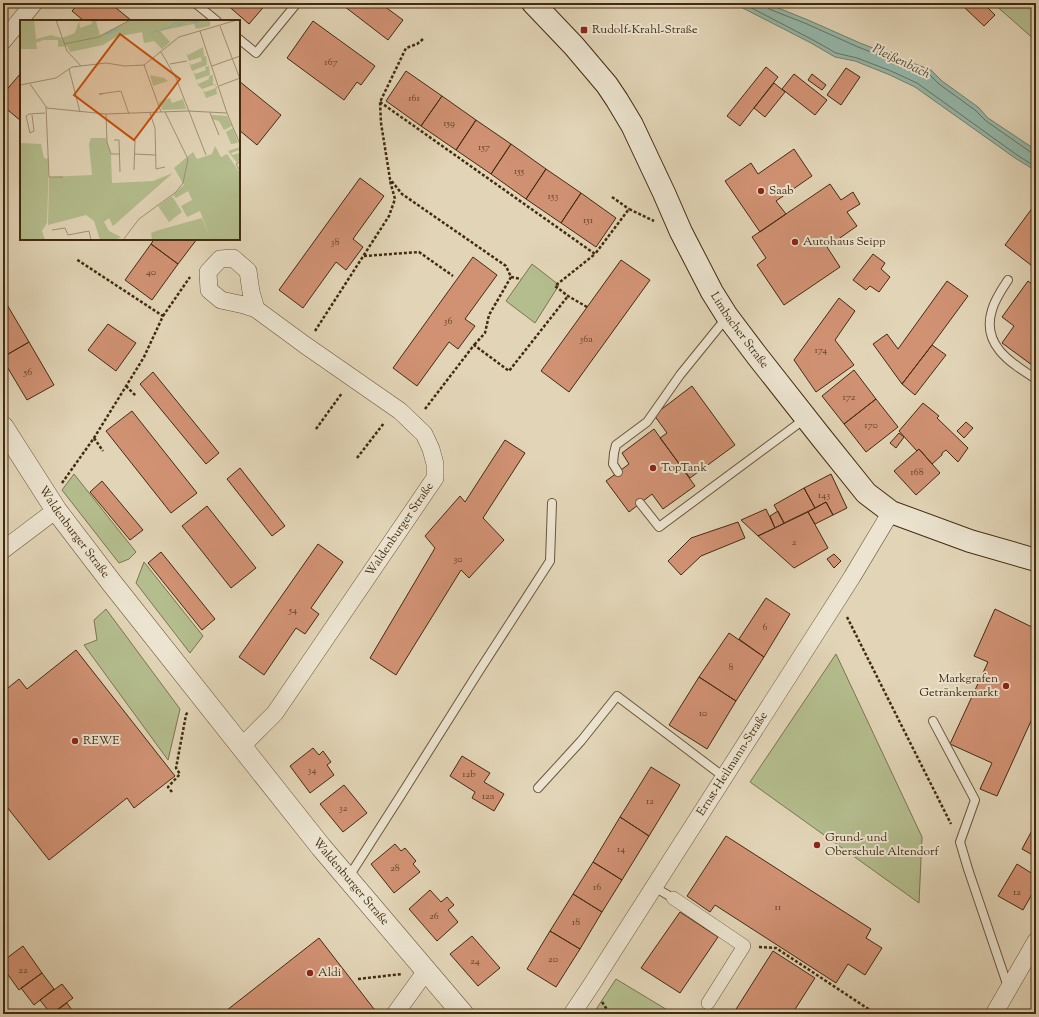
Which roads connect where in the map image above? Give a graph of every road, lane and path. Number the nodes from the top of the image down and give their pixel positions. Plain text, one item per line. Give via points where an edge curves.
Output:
1 (34, 3) edge
2 (195, 3) edge
3 (297, 3) edge
4 (533, 3) edge
5 (20, 20) edge
6 (20, 20) edge
7 (216, 20) edge
8 (423, 39) dead end
9 (240, 40) edge
10 (3, 41) edge
11 (380, 102) junction
12 (390, 179) junction
13 (612, 197) dead end
14 (629, 209) junction
15 (681, 232) junction
16 (595, 254) junction
17 (363, 256) junction
18 (76, 259) dead end
19 (193, 272) dead end
20 (453, 276) dead end
21 (511, 277) junction
22 (521, 279) dead end
23 (1008, 280) dead end
24 (568, 296) junction
25 (587, 307) dead end
26 (256, 309) dead end
27 (163, 316) junction
28 (727, 316) junction
29 (305, 345) junction
30 (474, 345) junction
31 (353, 378) junction
32 (1036, 379) edge
33 (126, 386) junction
34 (136, 396) dead end
35 (395, 408) junction
36 (806, 418) junction
37 (414, 424) junction
38 (3, 427) edge
39 (316, 429) dead end
40 (94, 438) junction
41 (103, 451) dead end
42 (357, 458) dead end
43 (618, 472) dead end
44 (552, 503) dead end
45 (640, 503) dead end
46 (53, 505) junction
47 (891, 512) junction
48 (3, 550) edge
49 (1036, 560) edge
50 (838, 598) junction
51 (198, 691) junction
52 (933, 721) dead end
53 (241, 747) junction
54 (724, 777) junction
55 (538, 788) dead end
56 (172, 792) dead end
57 (960, 842) junction
58 (348, 879) junction
59 (654, 887) junction
60 (673, 898) joint
61 (1036, 941) edge
62 (744, 946) junction
63 (426, 971) junction
64 (358, 979) dead end
65 (1009, 989) junction
66 (708, 1003) dead end
67 (395, 1014) edge
68 (463, 1014) edge
69 (572, 1014) edge
70 (876, 1014) edge
71 (994, 1014) edge

1 - 5 street
2 - 7 lane
3 - 9 lane via 256,52
4 - 15 main road, Limbacher Straße via 579,52 617,100 632,125
6 - 10 street
8 - 11 path via 406,48
11 - 12 path
11 - 16 path
12 - 17 path via 395,199 389,216
12 - 21 path via 402,194 506,266
13 - 14 path
14 - 15 path
14 - 16 path
15 - 28 main road, Limbacher Straße
16 - 24 path via 555,286
17 - 20 path via 419,252
17 - 29 path
18 - 27 path
19 - 27 path
21 - 22 path
21 - 30 path via 489,315 485,333
23 - 32 lane via 990,316 992,337 994,344 1004,356
24 - 25 path
24 - 30 path via 509,371
26 - 29 street, Waldenburger Straße
27 - 33 path via 144,357
28 - 36 main road, Limbacher Straße
28 - 43 lane via 647,422 616,445 613,464
29 - 31 street, Waldenburger Straße
30 - 37 path
31 - 35 street, Waldenburger Straße
31 - 39 path
33 - 34 path
33 - 40 path
35 - 37 street, Waldenburger Straße
35 - 42 path
36 - 45 lane via 659,527
36 - 47 main road, Limbacher Straße via 866,493
37 - 53 street, Waldenburger Straße via 424,434 431,449 435,478 275,713
38 - 46 street, Waldenburger Straße
40 - 41 path
40 - 46 path
44 - 58 lane via 550,561
46 - 48 street
46 - 51 street, Waldenburger Straße
47 - 49 main road, Limbacher Straße via 970,541
47 - 50 street, Ernst-Heilmann-Straße
50 - 54 street, Ernst-Heilmann-Straße
50 - 57 path
51 - 53 street, Waldenburger Straße
51 - 56 path via 186,715 176,768 180,774 168,787
52 - 57 lane via 975,800
53 - 58 street, Waldenburger Straße
54 - 55 lane via 617,696 581,741
54 - 59 street, Ernst-Heilmann-Straße
57 - 65 lane
58 - 63 street, Waldenburger Straße
59 - 60 lane
59 - 69 street, Ernst-Heilmann-Straße
60 - 62 street
61 - 65 street
62 - 66 street
62 - 70 path via 776,948
63 - 64 path
63 - 67 street
63 - 68 street, Waldenburger Straße
65 - 71 street

